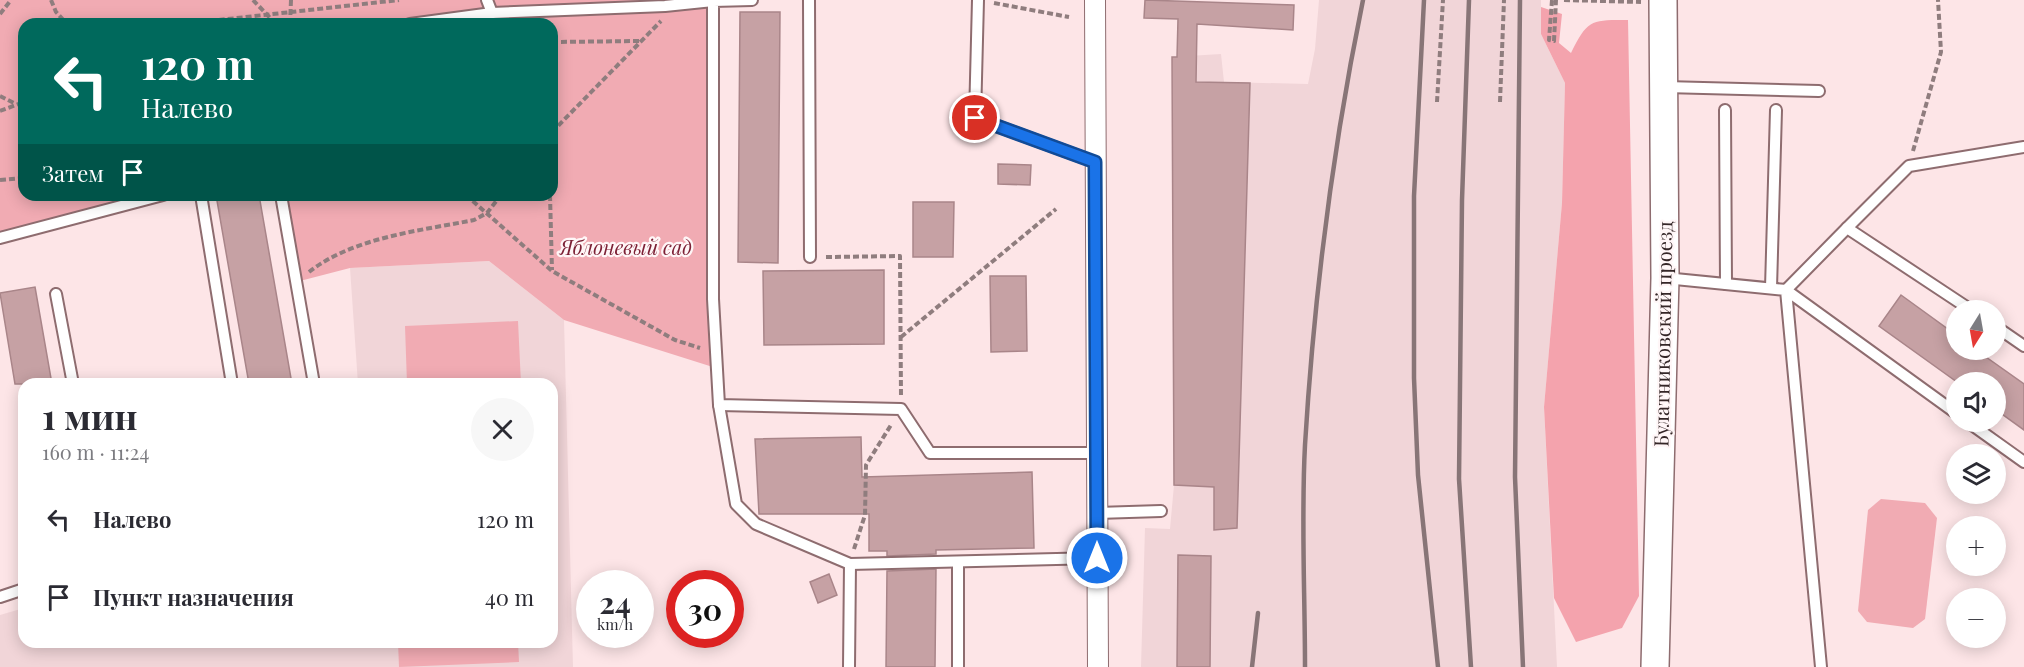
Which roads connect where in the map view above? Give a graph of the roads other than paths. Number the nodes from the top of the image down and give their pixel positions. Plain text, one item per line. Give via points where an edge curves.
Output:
1 (487, 0) edge
2 (752, 0) edge
3 (809, 0) edge
4 (978, 0) edge
5 (1095, 0) edge
6 (713, 1) edge
7 (1657, 1) edge
8 (492, 13) junction
9 (455, 18) edge
10 (1662, 87) junction
11 (1820, 91) dead end
12 (1725, 110) dead end
13 (1776, 110) dead end
14 (2024, 147) edge
15 (1095, 162) junction
16 (120, 201) edge
17 (140, 201) edge
18 (202, 201) edge
19 (282, 201) edge
20 (117, 207) junction
21 (1846, 228) junction
22 (0, 238) edge
23 (810, 257) road end
24 (1665, 278) junction
25 (1726, 284) junction
26 (1771, 288) junction
27 (1786, 290) junction
28 (56, 294) dead end
29 (1956, 300) edge
30 (2006, 334) edge
31 (2024, 346) edge
32 (72, 378) edge
33 (231, 378) edge
34 (313, 378) edge
35 (719, 405) junction
36 (1946, 406) edge
37 (1982, 432) edge
38 (1097, 453) junction
39 (2024, 462) edge
40 (1161, 512) dead end
41 (1097, 513) junction
42 (1097, 558) junction
43 (958, 562) junction
44 (850, 564) junction
45 (18, 590) edge
46 (0, 597) edge
47 (849, 667) edge
48 (958, 667) edge
49 (1098, 667) edge
50 (1655, 667) edge
51 (1821, 667) edge

1 - 8 lane
2 - 6 lane
3 - 23 lane
4 - 15 lane via 975,118
5 - 15 street
6 - 8 lane
6 - 35 lane via 715,354
7 - 10 street, Булатниковский проезд
8 - 9 lane
10 - 11 lane
10 - 24 street, Булатниковский проезд
12 - 25 lane
13 - 26 lane
14 - 21 lane via 1909,166
15 - 38 street
16 - 20 lane
17 - 20 lane
18 - 33 lane
19 - 34 lane
20 - 22 lane
21 - 27 lane
21 - 29 lane
24 - 25 lane
24 - 50 street, Булатниковский проезд
25 - 26 lane
26 - 27 lane
27 - 36 lane
27 - 51 lane
28 - 32 lane
30 - 31 lane
35 - 38 lane via 901,409 930,453
35 - 44 lane via 736,504 756,524
37 - 39 lane
38 - 41 street
40 - 41 lane
41 - 42 street
42 - 43 lane
42 - 49 street
43 - 44 lane
43 - 48 lane
44 - 47 lane
45 - 46 lane

